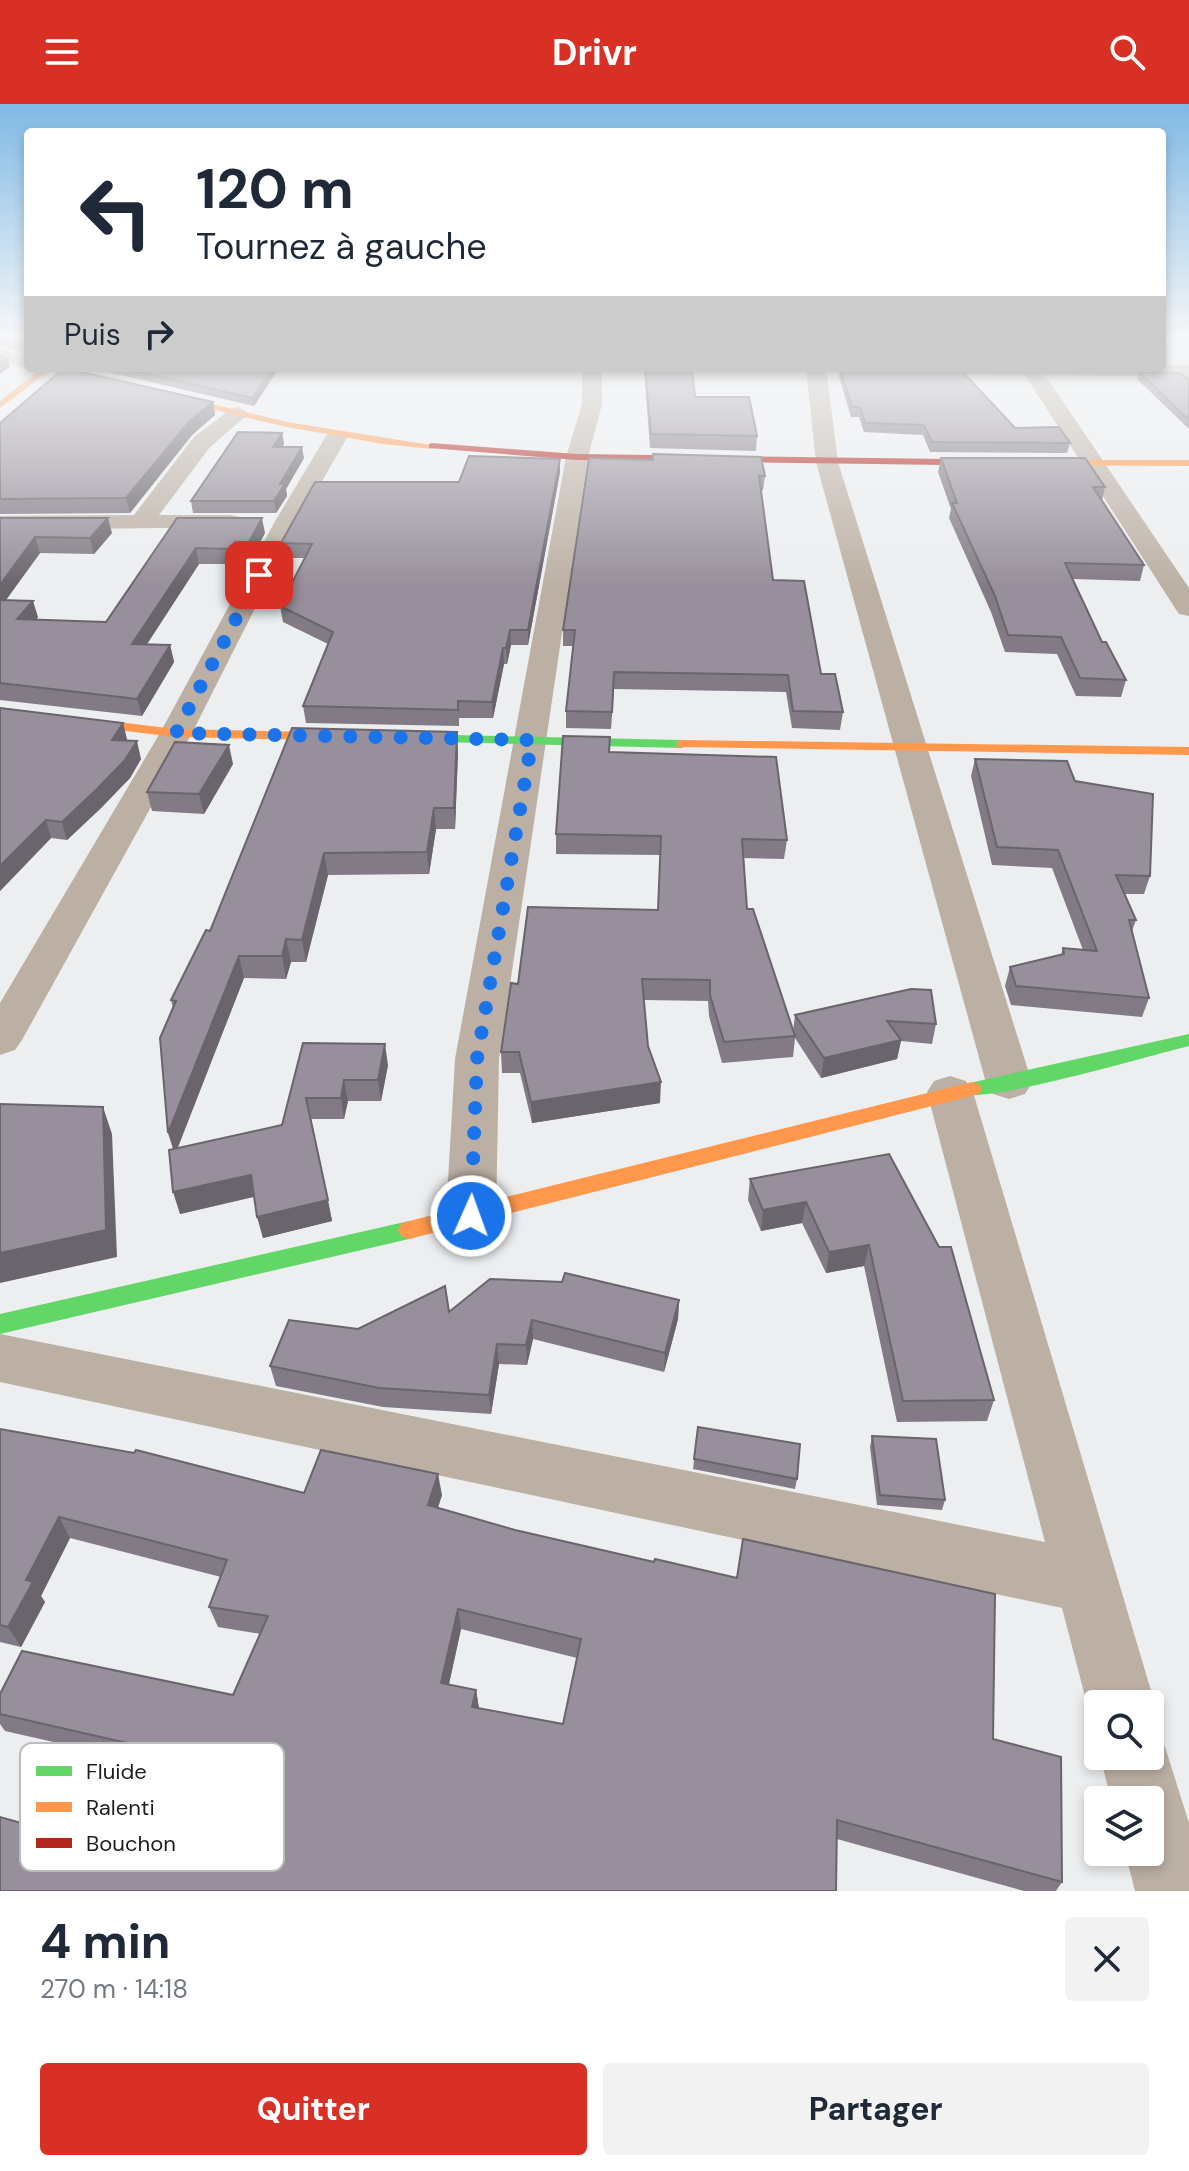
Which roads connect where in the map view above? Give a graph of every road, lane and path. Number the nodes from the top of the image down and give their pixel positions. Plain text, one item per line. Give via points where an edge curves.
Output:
1 (228, 421) edge
2 (280, 421) edge
3 (587, 421) edge
4 (822, 421) edge
5 (1066, 421) edge
6 (337, 436) junction
7 (577, 457) junction
8 (827, 462) junction
9 (1094, 462) junction
10 (1189, 463) edge
11 (141, 522) junction
12 (0, 523) edge
13 (286, 523) junction
14 (1189, 608) edge
15 (0, 712) edge
16 (176, 733) junction
17 (532, 740) junction
18 (911, 749) junction
19 (1189, 751) edge
20 (0, 1040) edge
21 (1189, 1040) edge
22 (1009, 1083) junction
23 (950, 1092) junction
24 (471, 1216) junction
25 (0, 1324) edge
26 (0, 1358) edge
27 (1088, 1582) junction
28 (1117, 1690) edge
29 (1164, 1862) edge
30 (1172, 1891) edge

1 - 11 street via 202,442
2 - 6 street
3 - 7 street
4 - 8 street
5 - 9 street
6 - 7 street
6 - 13 street
7 - 8 street
7 - 17 street
8 - 9 street
8 - 18 street
9 - 10 street
9 - 14 street
11 - 12 street
11 - 13 street
13 - 16 street
15 - 16 street
16 - 17 street
16 - 20 street
17 - 18 street
17 - 24 street via 477,1059
18 - 19 street
18 - 22 street
21 - 22 street
22 - 23 street
23 - 24 street
23 - 27 street
24 - 25 street
26 - 27 street
27 - 28 street
29 - 30 street

